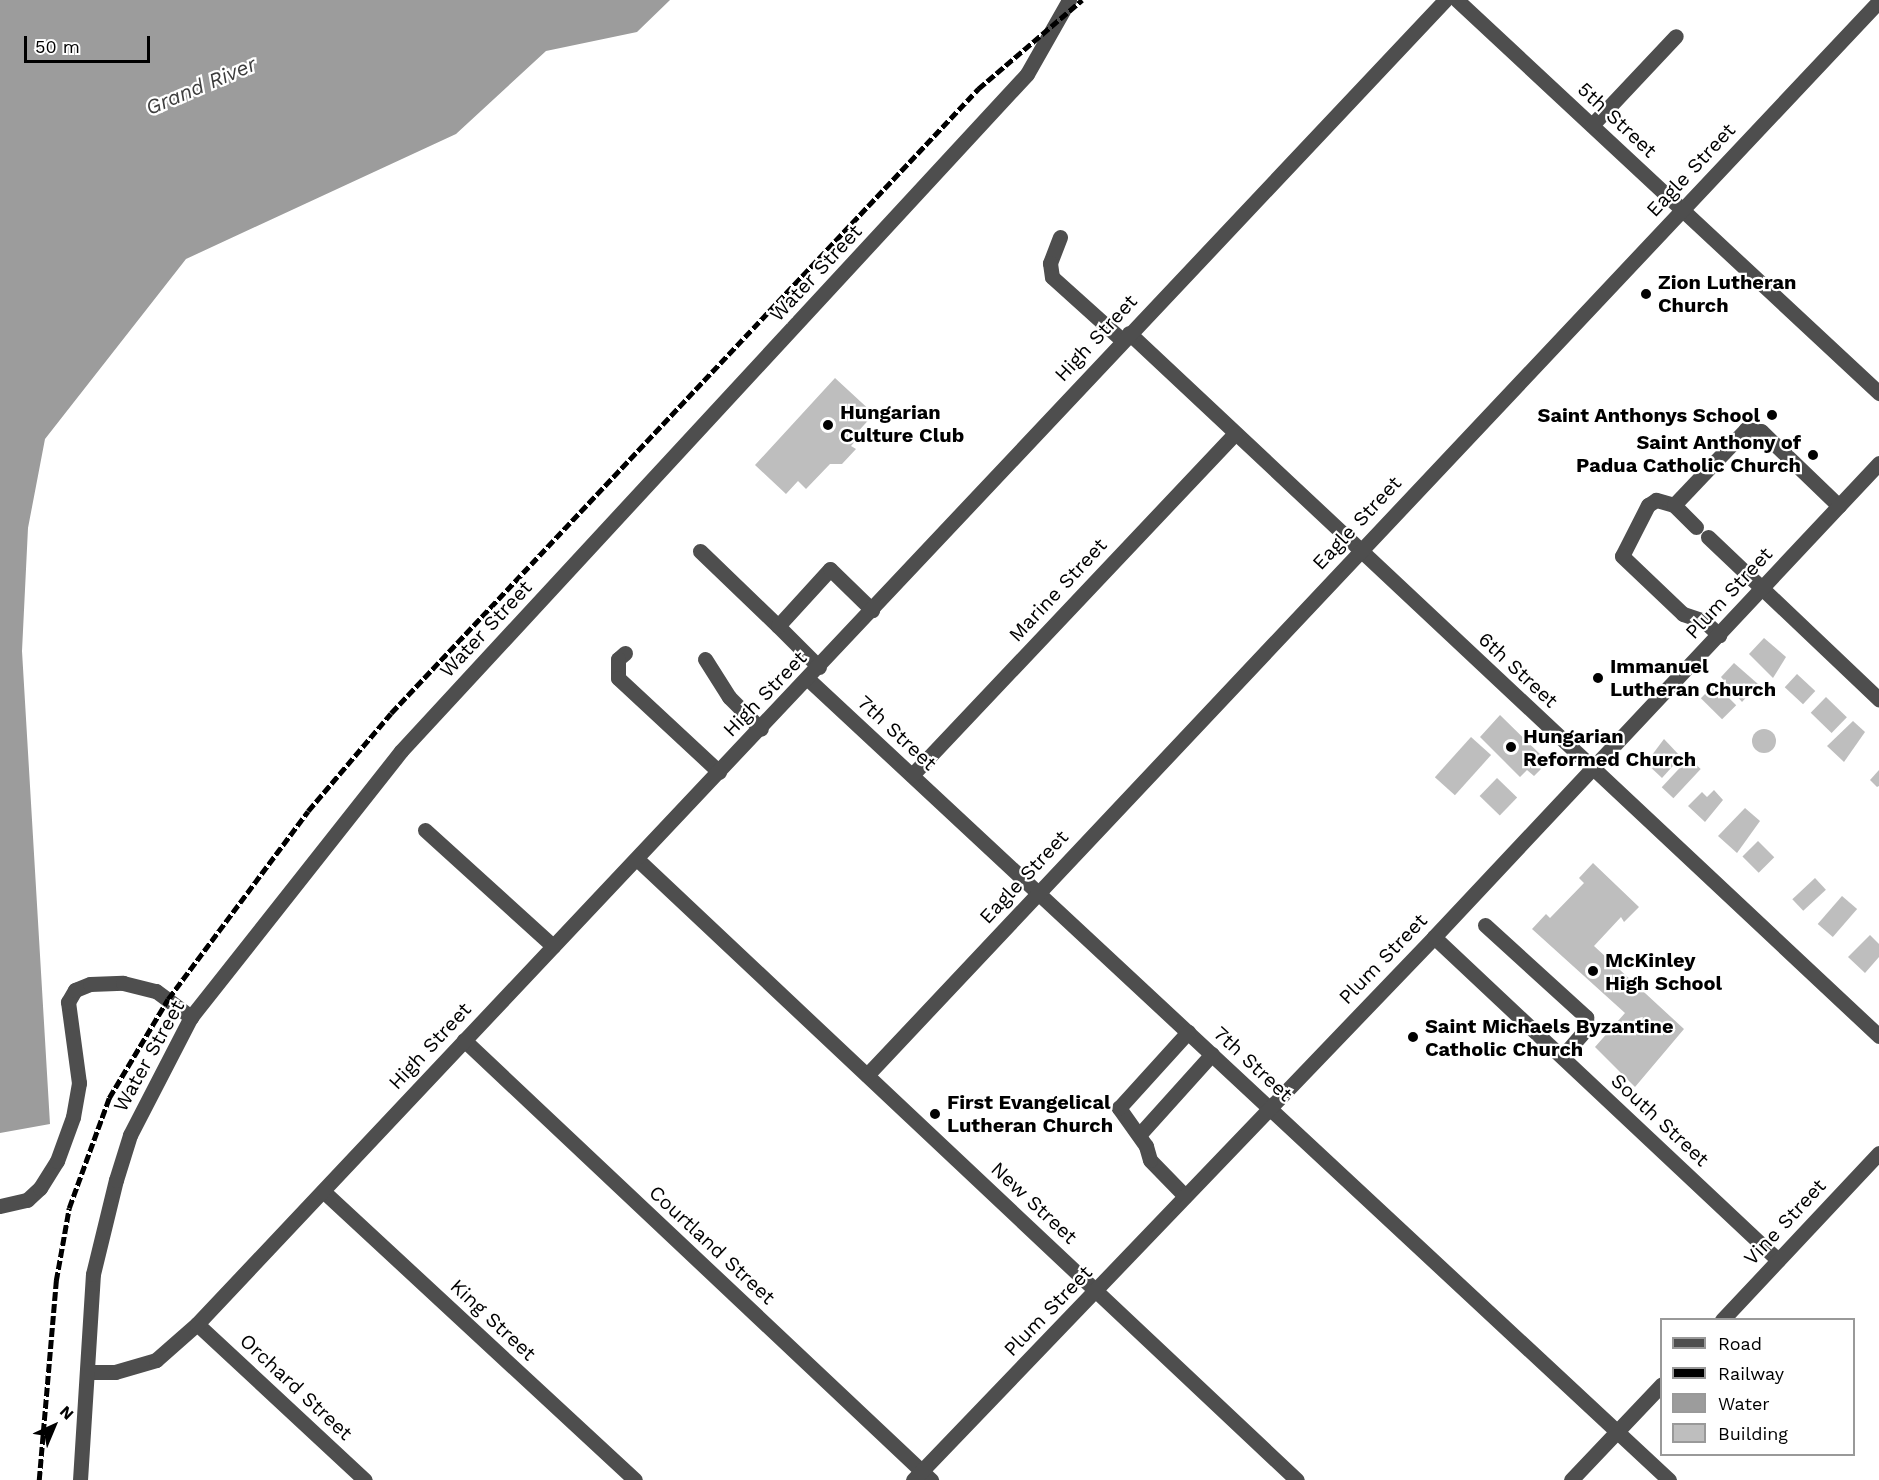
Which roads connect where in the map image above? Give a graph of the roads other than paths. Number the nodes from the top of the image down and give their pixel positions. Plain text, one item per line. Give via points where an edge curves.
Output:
1 (1069, 0) edge
2 (1446, 0) edge
3 (1457, 0) edge
4 (1879, 1) edge
5 (1676, 36) dead end
6 (1592, 125) junction
7 (1682, 210) junction
8 (1060, 237) dead end
9 (1126, 337) junction
10 (1879, 393) edge
11 (1234, 434) junction
12 (1879, 463) edge
13 (1674, 505) junction
14 (1839, 506) junction
15 (700, 551) dead end
16 (1359, 552) junction
17 (1761, 591) junction
18 (872, 609) junction
19 (778, 626) junction
20 (1719, 635) junction
21 (625, 653) dead end
22 (705, 659) dead end
23 (814, 673) junction
24 (1879, 699) edge
25 (761, 729) junction
26 (1593, 769) junction
27 (719, 772) junction
28 (912, 775) junction
29 (425, 830) dead end
30 (637, 859) junction
31 (1038, 893) junction
32 (1485, 925) dead end
33 (1434, 937) junction
34 (553, 946) junction
35 (191, 1017) junction
36 (1188, 1032) junction
37 (1879, 1036) edge
38 (464, 1040) junction
39 (1212, 1054) junction
40 (1562, 1057) junction
41 (867, 1075) junction
42 (1269, 1108) junction
43 (1139, 1135) junction
44 (1879, 1153) edge
45 (323, 1191) junction
46 (1185, 1196) junction
47 (0, 1206) edge
48 (1778, 1260) junction
49 (1096, 1291) junction
50 (1724, 1318) edge
51 (197, 1324) junction
52 (88, 1372) junction
53 (1660, 1386) edge
54 (1617, 1431) junction
55 (922, 1477) edge
56 (81, 1480) edge
57 (365, 1480) edge
58 (635, 1480) edge
59 (1297, 1480) edge
60 (1571, 1480) edge
61 (1670, 1480) edge

1 - 35 street, Water Street via 1028,74 401,751
2 - 9 street, High Street
3 - 6 street, 5th Street
4 - 7 street, Eagle Street
5 - 6 street
6 - 7 street, 5th Street
7 - 10 street, 5th Street
7 - 16 street, Eagle Street
8 - 9 street, 6th Street via 1050,263 1052,277
9 - 11 street, 6th Street
9 - 18 street, High Street
11 - 16 street, 6th Street
11 - 28 street, Marine Street
12 - 14 street, Plum Street
13 - 14 street via 1752,428
13 - 17 street
13 - 20 street via 1656,500 1648,505 1622,556 1683,614 1704,621
14 - 17 street, Plum Street
15 - 19 street, 7th Street
16 - 26 street, 6th Street
16 - 31 street, Eagle Street
17 - 20 street, Plum Street
17 - 24 street
18 - 19 street via 830,570
18 - 23 street, High Street
19 - 23 street, 7th Street
20 - 26 street, Plum Street
21 - 27 street via 618,659 618,678
22 - 25 street via 729,697
23 - 25 street, High Street
23 - 28 street, 7th Street
25 - 27 street, High Street
26 - 33 street, Plum Street
26 - 37 street, 6th Street
27 - 30 street, High Street
28 - 31 street, 7th Street
29 - 34 street
30 - 34 street, High Street
30 - 41 street, New Street
31 - 36 street, 7th Street
31 - 41 street, Eagle Street
32 - 40 street via 1586,1017 1587,1029
33 - 40 street, South Street
33 - 42 street, Plum Street
34 - 38 street, High Street
35 - 47 street via 156,991 123,983 90,984 75,990 68,1002 79,1083 73,1117 57,1161 40,1188 27,1200
35 - 52 street, Water Street via 135,1125 116,1180 93,1274
36 - 39 street, 7th Street
36 - 43 street via 1119,1108
38 - 45 street, High Street
38 - 55 street, Courtland Street
39 - 42 street, 7th Street
39 - 43 street
40 - 48 street, South Street
41 - 49 street, New Street
42 - 46 street, Plum Street
42 - 54 street, 7th Street
43 - 46 street via 1150,1160
44 - 48 street, Vine Street
45 - 51 street, High Street
45 - 58 street, King Street
46 - 49 street, Plum Street
48 - 50 street, Vine Street
49 - 55 street, Plum Street
49 - 59 street, New Street
51 - 52 street, High Street via 156,1360 115,1372
51 - 57 street, Orchard Street
52 - 56 street, Water Street
53 - 54 street
54 - 60 street
54 - 61 street, 7th Street

